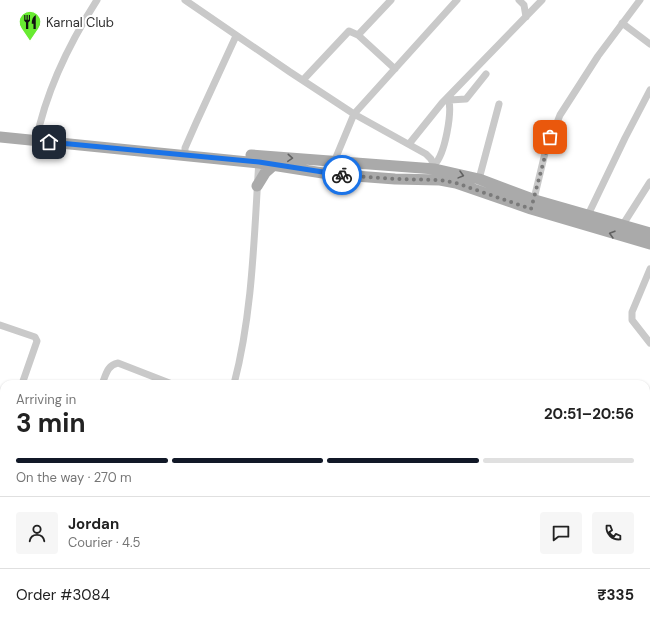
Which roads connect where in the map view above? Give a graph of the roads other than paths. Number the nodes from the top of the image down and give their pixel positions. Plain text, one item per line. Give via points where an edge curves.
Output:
1 (97, 0) edge
2 (185, 0) edge
3 (391, 0) edge
4 (457, 0) edge
5 (519, 0) edge
6 (542, 0) edge
7 (640, 0) edge
8 (526, 16) junction
9 (622, 23) junction
10 (358, 35) junction
11 (236, 36) junction
12 (650, 44) edge
13 (395, 69) junction
14 (486, 74) dead end
15 (303, 80) junction
16 (650, 90) edge
17 (449, 98) junction
18 (499, 104) dead end
19 (354, 114) junction
20 (0, 130) edge
21 (0, 137) edge
22 (36, 137) junction
23 (409, 144) junction
24 (185, 152) junction
25 (259, 159) junction
26 (334, 161) junction
27 (274, 165) junction
28 (435, 167) junction
29 (329, 174) junction
30 (479, 179) junction
31 (650, 182) edge
32 (258, 186) junction
33 (501, 194) junction
34 (533, 205) junction
35 (568, 215) junction
36 (588, 215) junction
37 (622, 226) junction
38 (650, 233) edge
39 (650, 244) edge
40 (650, 269) edge
41 (0, 324) edge
42 (650, 343) edge
43 (23, 380) edge
44 (104, 380) edge
45 (162, 380) edge
46 (235, 380) edge

1 - 22 street via 63,61
2 - 11 street
3 - 10 street
4 - 13 street
5 - 8 street via 524,6
6 - 8 street
7 - 9 street
8 - 17 street
9 - 12 street
9 - 34 street via 560,115 544,153
10 - 13 street
10 - 15 street via 346,32
11 - 15 street
11 - 24 street
13 - 19 street
14 - 17 street via 466,98
15 - 19 street
16 - 36 street
17 - 23 street
17 - 28 street via 451,112
18 - 30 street
19 - 23 street
19 - 26 street
20 - 22 main road
21 - 22 main road
22 - 24 main road
23 - 28 street via 429,156
24 - 25 main road
25 -> 26 main road
25 - 27 main road
25 - 32 street
26 - 28 main road
26 - 29 street
27 - 29 main road
27 - 32 main road via 265,173
28 -> 30 main road
29 - 33 main road via 440,180
30 - 33 main road
31 - 37 street
32 - 46 street via 250,291 240,364
33 - 34 main road
34 - 35 main road
35 - 36 main road
39 -> 35 main road
36 - 37 main road
37 - 38 main road
40 - 42 street via 632,312 632,320
41 - 43 street via 35,337 37,341
44 - 45 street via 109,367 118,363

